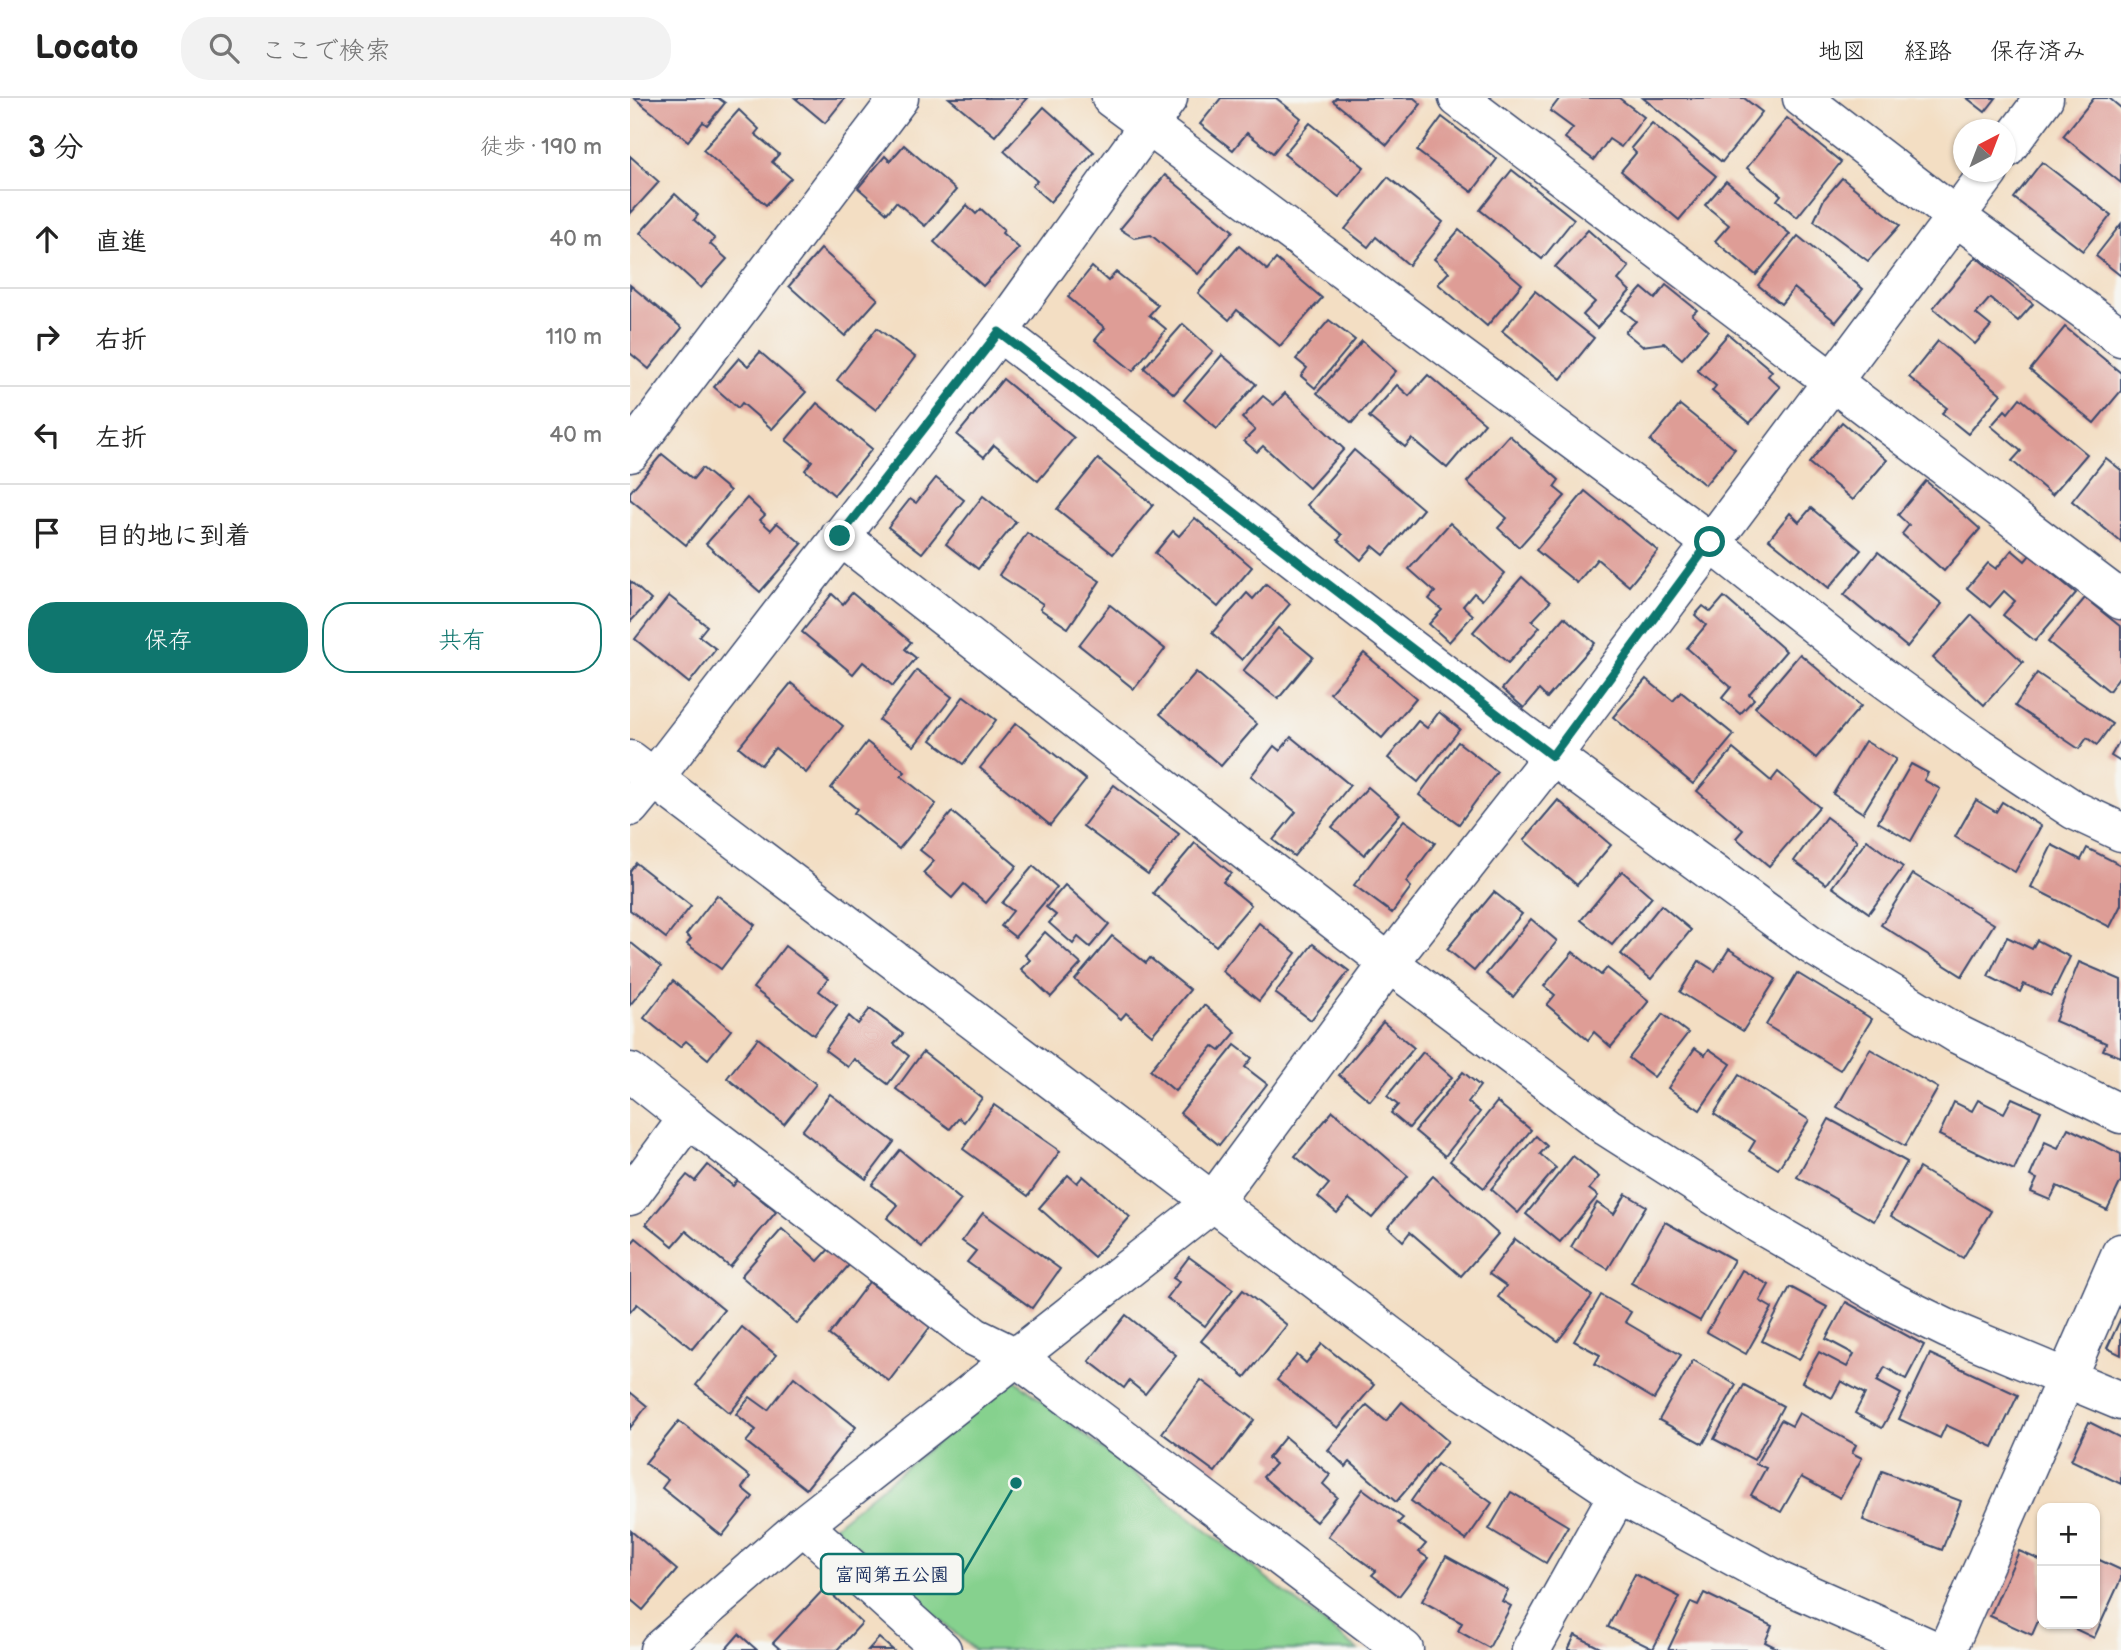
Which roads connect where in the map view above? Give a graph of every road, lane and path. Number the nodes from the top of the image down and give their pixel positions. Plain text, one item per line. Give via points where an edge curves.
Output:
1 (899, 98) edge
2 (1111, 98) edge
3 (1458, 98) edge
4 (1802, 98) edge
5 (2044, 98) edge
6 (1158, 111) edge
7 (2016, 136) edge
8 (1981, 182) edge
9 (1955, 216) junction
10 (999, 332) junction
11 (2121, 337) edge
12 (1831, 380) junction
13 (630, 453) edge
14 (840, 536) junction
15 (1710, 542) junction
16 (2121, 600) edge
17 (1552, 756) junction
18 (642, 769) edge
19 (630, 807) edge
20 (2121, 832) edge
21 (1389, 962) junction
22 (630, 1072) edge
23 (2121, 1114) edge
24 (688, 1118) junction
25 (630, 1196) edge
26 (1212, 1203) junction
27 (2121, 1253) edge
28 (1016, 1357) junction
29 (2066, 1377) junction
30 (2121, 1401) edge
31 (1618, 1494) junction
32 (803, 1525) junction
33 (659, 1650) edge
34 (942, 1650) edge
35 (1405, 1650) edge
36 (1531, 1650) edge
37 (1934, 1650) edge
38 (1947, 1650) edge

1 - 13 street
2 - 6 street
3 - 12 street
4 - 9 street
5 - 7 street
6 - 10 street
6 - 15 street
8 - 9 street
9 - 11 street
9 - 12 street
10 - 14 street
10 - 17 street
12 - 15 street
12 - 16 street
14 - 18 street
14 - 21 street
15 - 17 street
15 - 20 street via 1979,747 2074,810
17 - 21 street
17 - 23 street via 1810,944 1959,1035
18 - 19 street
18 - 26 street
21 - 26 street
21 - 29 street via 1607,1128 1759,1224 1895,1303
22 - 24 street
24 - 25 street
24 - 28 street via 975,1338
26 - 28 street
26 - 31 street via 1456,1385
27 - 29 street
28 - 32 street
28 - 35 street
29 - 30 street
29 - 38 street
31 - 36 street
31 - 37 street via 1781,1582
32 - 33 street
32 - 34 street

